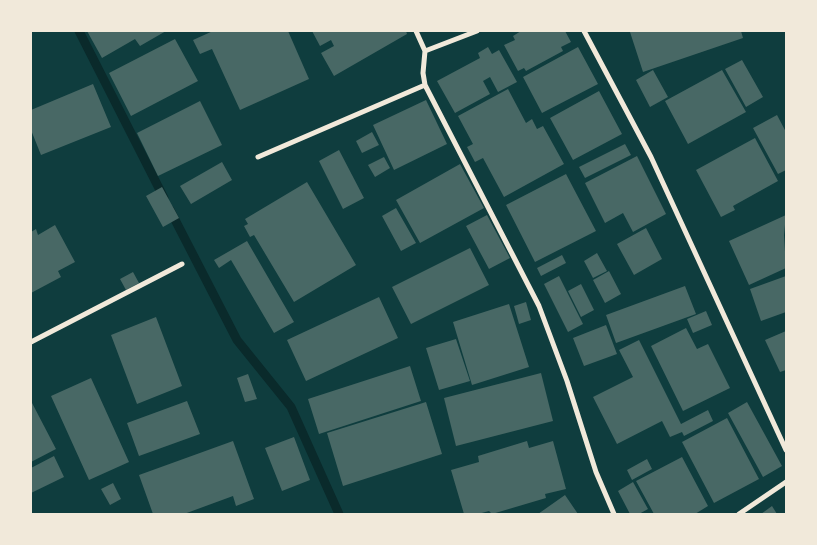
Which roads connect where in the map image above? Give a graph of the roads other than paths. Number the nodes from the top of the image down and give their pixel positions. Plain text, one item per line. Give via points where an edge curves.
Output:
1 (416, 31) edge
2 (478, 31) edge
3 (584, 31) edge
4 (424, 51) junction
5 (425, 85) junction
6 (258, 157) dead end
7 (182, 264) dead end
8 (31, 342) edge
9 (786, 450) edge
10 (786, 482) edge
11 (614, 514) edge
12 (739, 514) edge

1 - 4 street
2 - 4 street
3 - 9 street via 651,156
4 - 5 street
5 - 6 street
5 - 11 street via 539,306 596,472
7 - 8 street
10 - 12 street

